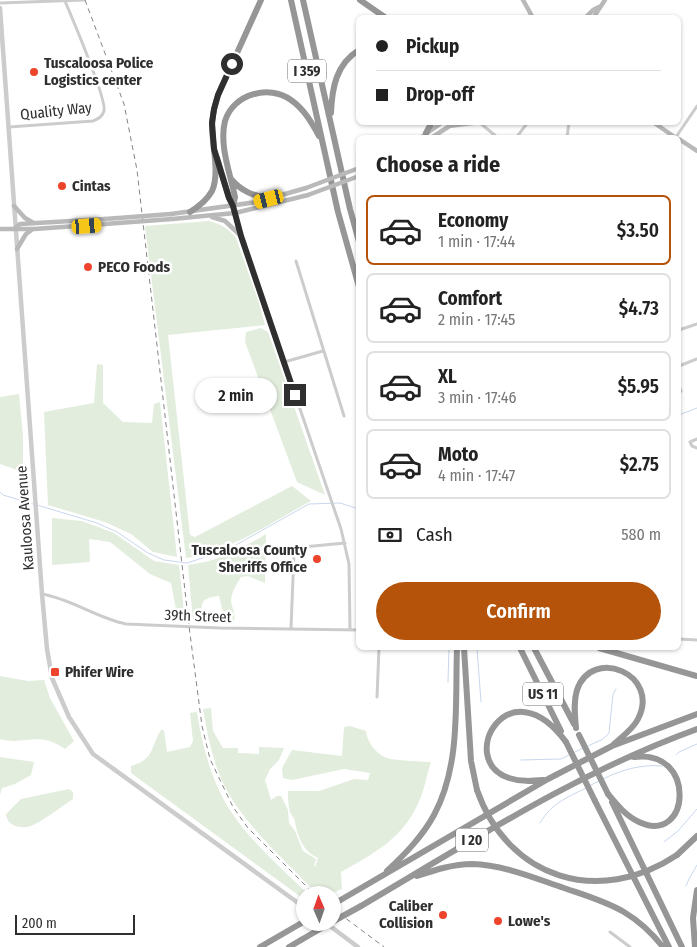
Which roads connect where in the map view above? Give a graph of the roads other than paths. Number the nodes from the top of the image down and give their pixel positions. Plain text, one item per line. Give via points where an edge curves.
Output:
1 (84, 0) edge
2 (261, 0) edge
3 (291, 0) edge
4 (303, 0) edge
5 (360, 0) edge
6 (523, 0) edge
7 (605, 0) edge
8 (65, 1) edge
9 (0, 3) edge
10 (601, 6) junction
11 (0, 8) edge
12 (382, 15) edge
13 (532, 15) edge
14 (588, 15) edge
15 (595, 15) edge
16 (356, 52) edge
17 (697, 106) edge
18 (331, 122) junction
19 (440, 125) edge
20 (450, 125) edge
21 (482, 125) edge
22 (658, 125) edge
23 (9, 127) junction
24 (429, 135) edge
25 (494, 135) edge
26 (672, 135) edge
27 (679, 135) edge
28 (681, 141) edge
29 (322, 142) junction
30 (214, 149) junction
31 (697, 151) edge
32 (356, 169) edge
33 (356, 177) edge
34 (231, 178) junction
35 (269, 199) junction
36 (14, 206) junction
37 (234, 209) junction
38 (190, 212) junction
39 (208, 216) junction
40 (171, 217) junction
41 (105, 222) junction
42 (33, 223) junction
43 (15, 228) junction
44 (0, 229) edge
45 (34, 229) junction
46 (356, 229) edge
47 (241, 236) junction
48 (17, 249) junction
49 (296, 261) dead end
50 (356, 275) edge
51 (697, 324) edge
52 (681, 329) edge
53 (323, 350) junction
54 (697, 359) edge
55 (284, 362) junction
56 (681, 365) edge
57 (344, 416) dead end
58 (697, 439) edge
59 (697, 448) edge
60 (345, 543) junction
61 (42, 594) junction
62 (291, 628) junction
63 (350, 630) junction
64 (356, 630) edge
65 (681, 639) edge
66 (697, 640) edge
67 (379, 650) edge
68 (457, 650) edge
69 (464, 650) edge
70 (521, 650) edge
71 (535, 650) edge
72 (607, 650) edge
73 (697, 676) edge
74 (376, 697) dead end
75 (697, 714) edge
76 (697, 729) edge
77 (578, 732) junction
78 (566, 742) junction
79 (612, 746) junction
80 (625, 758) junction
81 (675, 764) dead end
82 (548, 779) junction
83 (608, 794) junction
84 (687, 802) dead end
85 (697, 836) edge
86 (381, 877) junction
87 (406, 879) junction
88 (697, 890) edge
89 (341, 899) edge
90 (296, 901) edge
91 (341, 917) edge
92 (296, 926) edge
93 (316, 931) edge
94 (337, 931) edge
95 (610, 932) dead end
96 (260, 947) edge
97 (289, 947) edge
98 (358, 947) edge
99 (630, 947) edge
100 (663, 947) edge
101 (669, 947) edge
102 (682, 947) edge
103 (694, 947) edge

1 - 8 street
2 - 30 highway via 218,95 212,123
3 - 29 highway, I 359
4 - 18 highway, I 359
5 - 12 highway
6 - 13 main road
7 - 10 main road
8 - 9 street
8 - 23 street, Quality Way via 96,80 104,106 102,116 93,121
10 - 14 main road
10 - 15 main road
11 - 23 street, Kauloosa Avenue
16 - 18 highway via 338,72 331,100
17 - 27 street
18 - 46 highway, I 359
19 - 24 main road
20 - 24 main road
21 - 25 street
22 - 26 main road
23 - 36 street, Kauloosa Avenue
28 - 31 main road
29 - 34 highway via 310,121 291,99 272,92 253,94 236,103 226,120 223,134
29 - 50 highway, I 359
30 - 37 highway
30 - 38 highway via 212,192
32 - 35 main road, bridge
33 - 37 main road, bridge via 308,195
34 - 35 highway via 248,194
34 - 37 highway
35 - 37 main road
36 - 42 main road
36 - 43 street, Kauloosa Avenue
37 - 38 main road
37 - 39 main road
37 - 47 street
38 - 40 main road
39 - 40 main road
39 - 47 main road via 225,221
40 - 41 main road, bridge
41 - 42 main road
41 - 45 main road
42 - 43 main road via 20,224
43 - 44 main road
43 - 45 main road
43 - 48 street, Kauloosa Avenue
45 - 48 main road via 26,234
47 - 55 street
48 - 61 street, Kauloosa Avenue
49 - 53 street
51 - 52 street
53 - 55 street
53 - 57 street
54 - 56 street
55 - 60 street
58 - 59 street via 690,442
60 - 62 street via 303,547 294,553
60 - 63 street via 349,564
61 - 62 street, 39th Street via 57,596 126,624
61 - 90 street, Kauloosa Avenue via 52,678 69,717 93,754
62 - 63 street, 39th Street
63 - 64 street, 39th Street
65 - 66 street
67 - 74 street
68 - 86 highway via 454,747 445,789 421,835
69 - 85 highway, bridge via 477,790 491,822 507,843 531,863 556,874 584,880 613,881 651,870 677,856
70 - 78 highway, US 11
71 - 77 highway
72 - 73 highway
75 - 79 highway, I 20
76 - 80 highway, I 20
77 - 79 highway via 576,695 584,678 602,668 625,672 639,686 642,710 634,726
77 - 83 highway, bridge
78 - 82 highway via 548,722 526,712 507,715 490,731 487,750 498,771 520,781
78 - 101 highway, US 11, bridge
79 - 82 highway, I 20
80 - 81 highway via 657,757
80 - 87 highway, I 20 via 539,802
82 - 86 highway, I 20
83 - 84 highway via 628,816 650,826 674,819
83 - 102 highway
86 - 89 highway, I 20
87 - 91 highway, I 20, bridge
87 - 100 highway via 456,865 500,867 623,911 647,928
88 - 103 highway via 693,918
92 - 96 highway
93 - 97 highway, I 20, bridge
94 - 98 street
95 - 99 street

